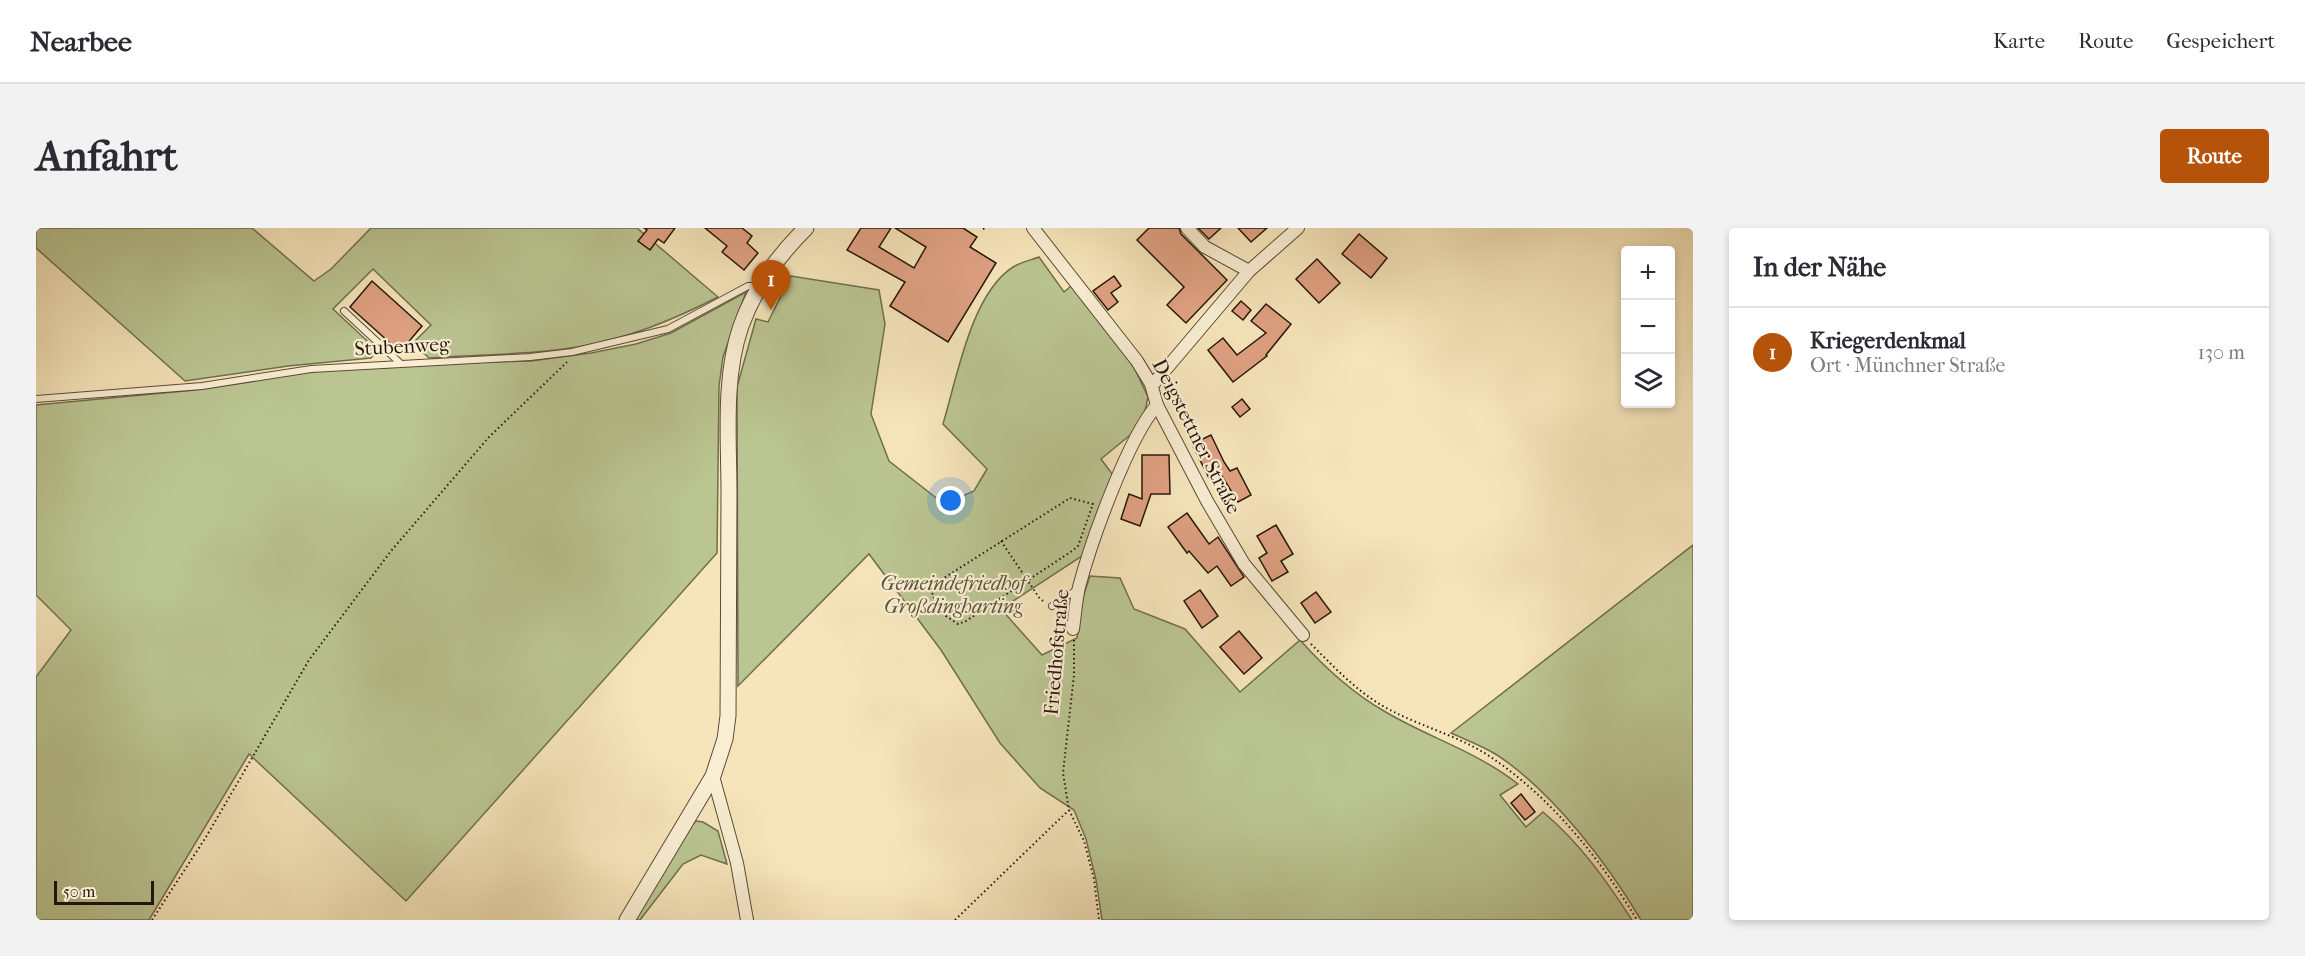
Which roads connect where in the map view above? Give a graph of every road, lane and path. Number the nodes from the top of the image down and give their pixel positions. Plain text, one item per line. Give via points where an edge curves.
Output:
1 (806, 228) edge
2 (1032, 228) edge
3 (1187, 228) edge
4 (1298, 228) edge
5 (1249, 271) junction
6 (758, 286) junction
7 (344, 311) dead end
8 (572, 352) junction
9 (399, 362) junction
10 (1151, 384) junction
11 (36, 399) edge
12 (1157, 405) junction
13 (1001, 541) junction
14 (1028, 581) junction
15 (1079, 588) junction
16 (1052, 606) joint
17 (1073, 629) joint
18 (1303, 635) joint
19 (713, 776) junction
20 (1069, 810) junction
21 (152, 920) edge
22 (627, 920) edge
23 (747, 920) edge
24 (955, 920) edge
25 (1099, 920) edge
26 (1637, 920) edge

1 - 6 street via 780,253
2 - 10 street, Deigstettner Straße
3 - 5 street via 1205,247
4 - 5 street
5 - 10 street
6 - 8 lane, Stubenweg via 748,286 668,329
6 - 19 street via 735,349 729,423 729,716
7 - 9 lane
8 - 9 lane, Stubenweg
8 - 21 path via 571,358 489,437 406,533 309,660 206,837
9 - 11 lane, Stubenweg via 311,369 202,386
10 - 12 street, Deigstettner Straße
12 - 15 street, Friedhofstraße via 1124,464
12 - 18 street, Deigstettner Straße via 1244,564
13 - 14 path
13 - 14 path via 1070,498 1093,504 1078,546
13 - 14 path via 936,583 932,588 934,601 958,624
14 - 16 path via 1040,599
15 - 16 lane
15 - 17 street, Friedhofstraße
17 - 20 path, Friedhofstraße via 1074,675 1063,773
18 - 26 path via 1345,679 1374,700 1494,758 1528,784 1614,882
19 - 22 street
19 - 23 street via 737,863
20 - 24 path
20 - 25 path, Friedhofstraße via 1084,841

